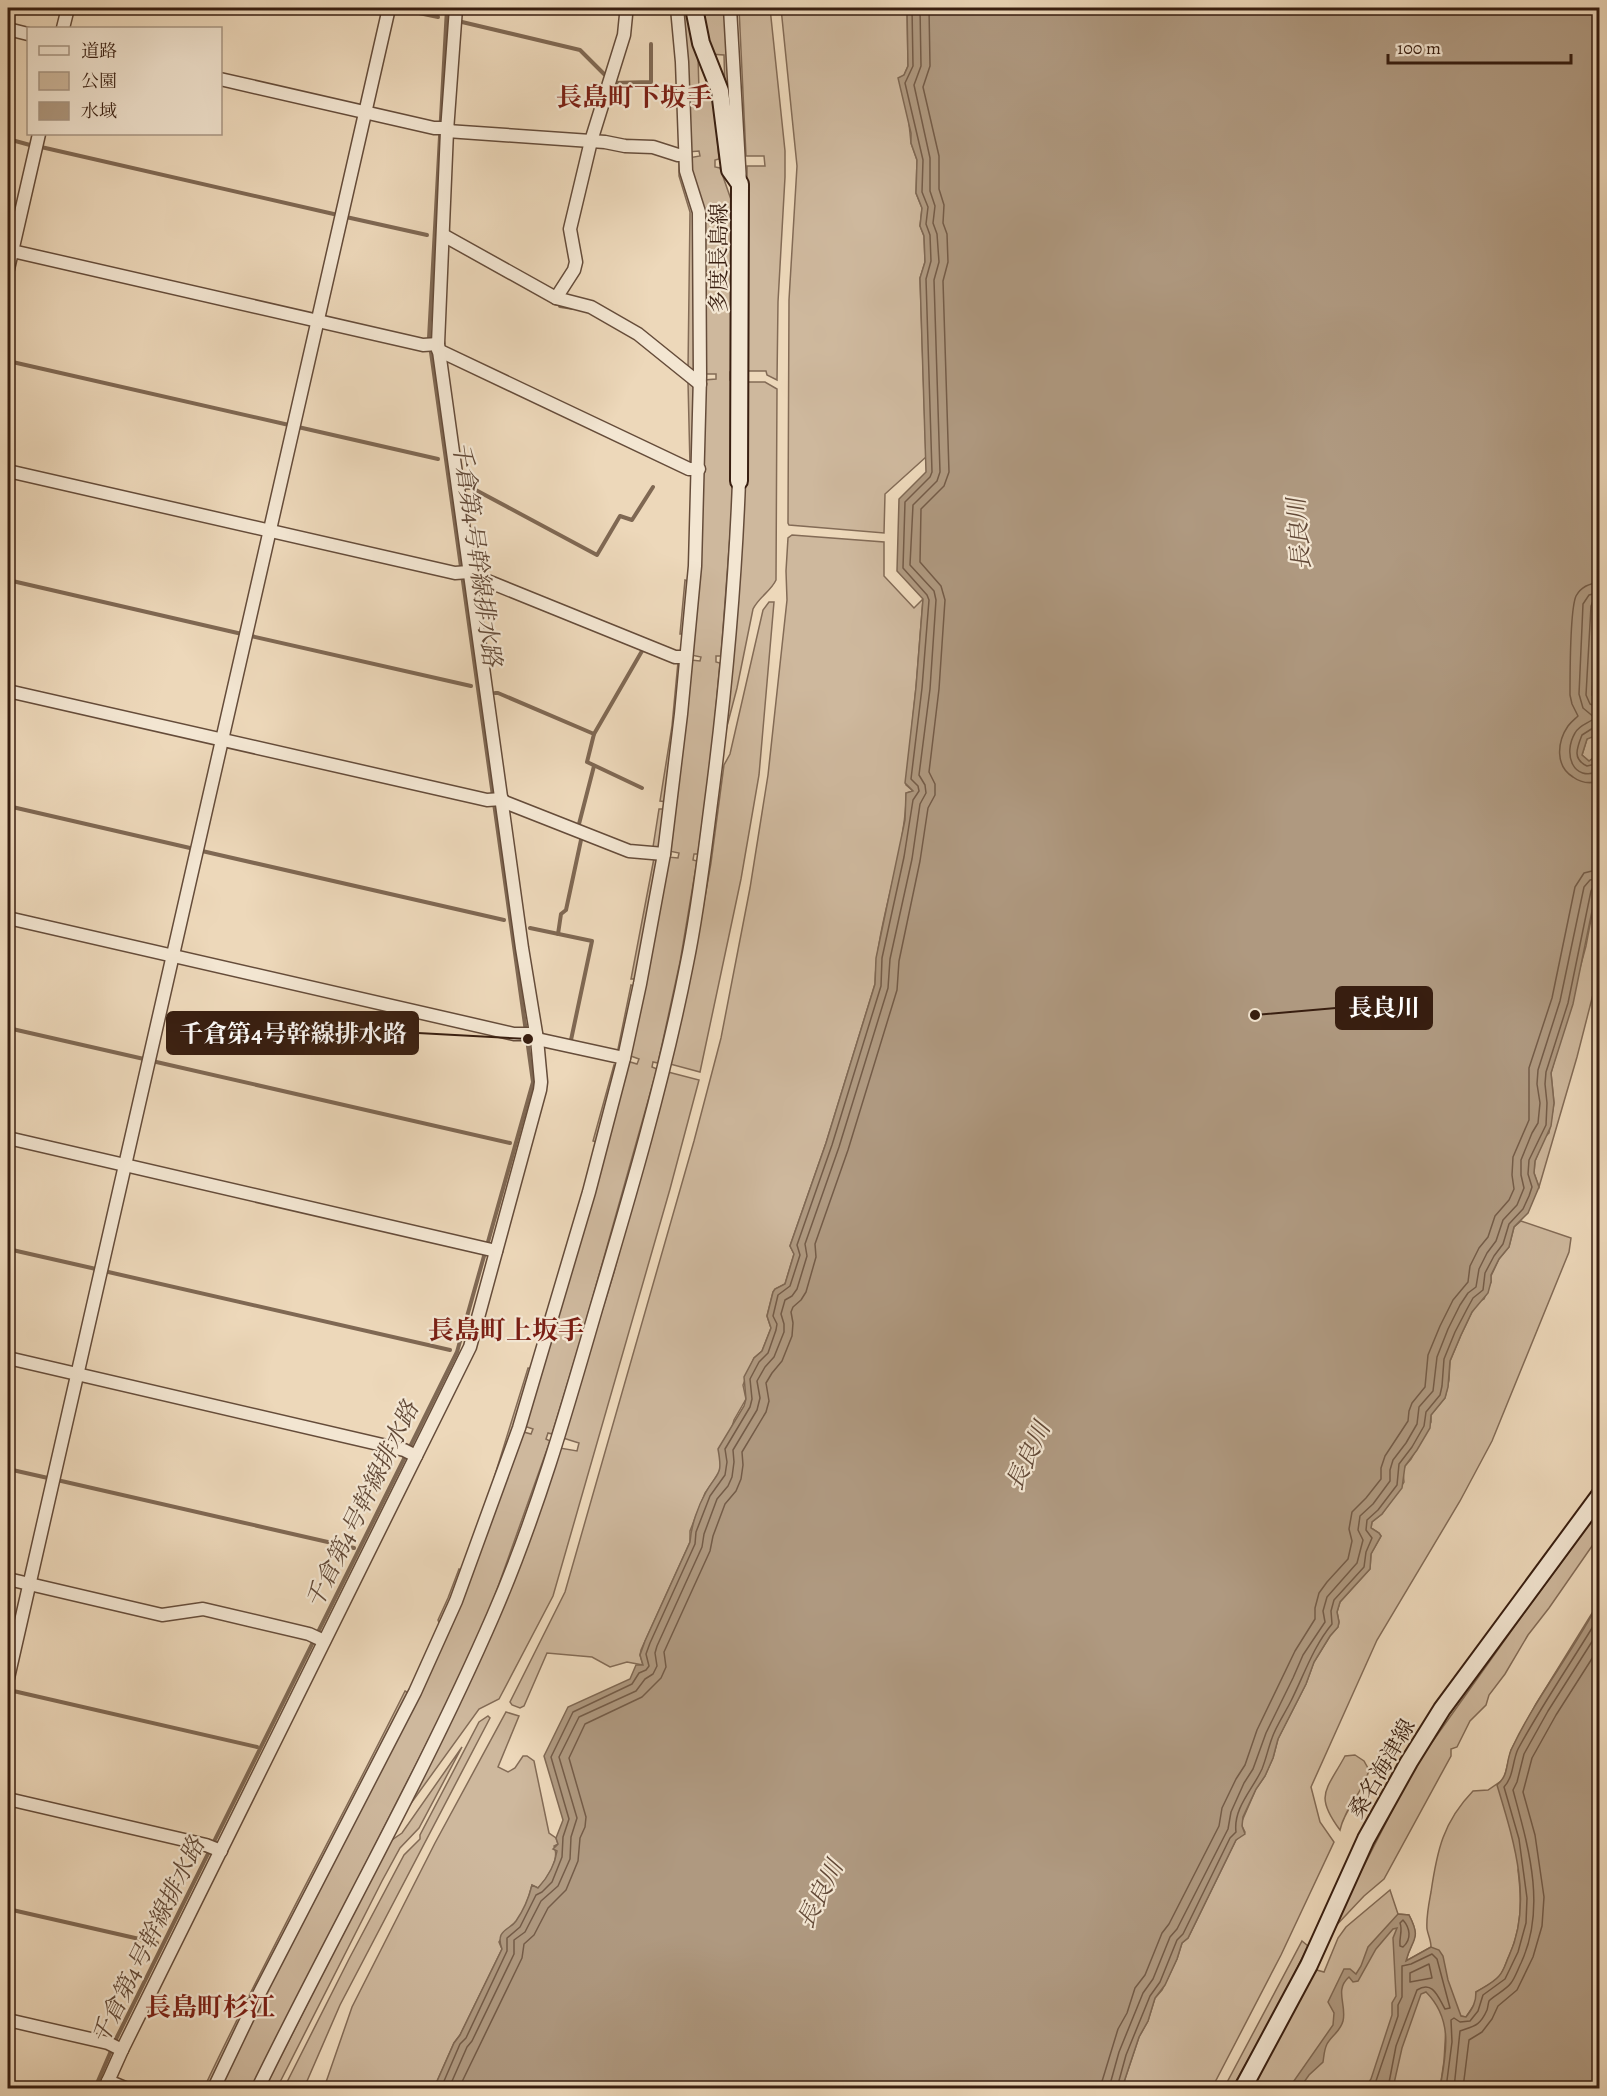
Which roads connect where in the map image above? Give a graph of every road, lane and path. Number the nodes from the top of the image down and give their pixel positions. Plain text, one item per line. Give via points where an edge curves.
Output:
1 (68, 8) edge
2 (388, 8) edge
3 (456, 8) edge
4 (624, 8) edge
5 (677, 8) edge
6 (694, 8) edge
7 (730, 8) edge
8 (63, 27) edge
9 (8, 29) edge
10 (27, 34) edge
11 (222, 79) edge
12 (365, 112) junction
13 (443, 129) junction
14 (39, 135) edge
15 (591, 141) junction
16 (685, 155) junction
17 (740, 184) junction
18 (442, 235) junction
19 (10, 250) edge
20 (8, 269) edge
21 (556, 298) junction
22 (317, 321) junction
23 (433, 346) junction
24 (700, 384) junction
25 (699, 469) junction
26 (8, 471) edge
27 (739, 481) joint
28 (270, 530) junction
29 (465, 573) junction
30 (686, 657) junction
31 (8, 691) edge
32 (222, 740) junction
33 (498, 800) junction
34 (664, 854) junction
35 (8, 918) edge
36 (173, 955) junction
37 (532, 1036) junction
38 (624, 1058) junction
39 (8, 1138) edge
40 (125, 1166) junction
41 (490, 1249) junction
42 (8, 1358) edge
43 (76, 1374) junction
44 (411, 1453) junction
45 (1599, 1495) edge
46 (8, 1579) edge
47 (29, 1584) junction
48 (319, 1639) junction
49 (8, 1678) edge
50 (8, 1799) edge
51 (215, 1848) junction
52 (8, 2020) edge
53 (116, 2047) junction
54 (106, 2085) edge
55 (125, 2088) edge
56 (214, 2088) edge
57 (258, 2088) edge
58 (1243, 2088) edge

1 - 8 street
2 - 12 street
3 - 13 street
4 - 15 street via 624,35
5 - 16 street
6 - 17 main road, 多度長島線 via 701,43 720,91 730,170
7 - 17 street
9 - 10 street
11 - 12 street
12 - 13 street
12 - 22 street
13 - 15 street
13 - 18 street
14 - 19 street
15 - 16 street via 653,147
15 - 21 street via 570,229 576,262
16 - 24 street via 699,212
17 - 27 main road, 多度長島線
18 - 21 street
18 - 23 street
19 - 20 street
19 - 22 street
21 - 24 street via 591,307 638,334
22 - 23 street
22 - 28 street
23 - 25 street via 688,469
23 - 29 street
24 - 25 street
25 - 30 street
26 - 28 street
27 - 57 street via 723,706 704,864 687,963 660,1079 587,1340 523,1543 494,1614 452,1706
28 - 29 street
28 - 32 street
29 - 30 street via 675,657
29 - 33 street
30 - 34 street
31 - 32 street
32 - 33 street
32 - 36 street
33 - 34 street via 629,851
33 - 37 street
34 - 38 street
35 - 36 street
36 - 37 street
36 - 40 street
37 - 38 street
37 - 41 street via 540,1090
38 - 56 street via 519,1428 456,1601 415,1692
39 - 40 street
40 - 41 street
40 - 43 street
41 - 44 street via 470,1347
42 - 43 street
43 - 44 street
43 - 47 street
44 - 48 street
45 - 58 main road, 桑名海津線 via 1442,1709 1409,1762 1366,1839 1309,1965
46 - 47 street
47 - 48 street via 162,1615 203,1609
47 - 49 street
48 - 51 street
50 - 51 street
51 - 53 street
52 - 53 street
53 - 54 street
54 - 55 street

